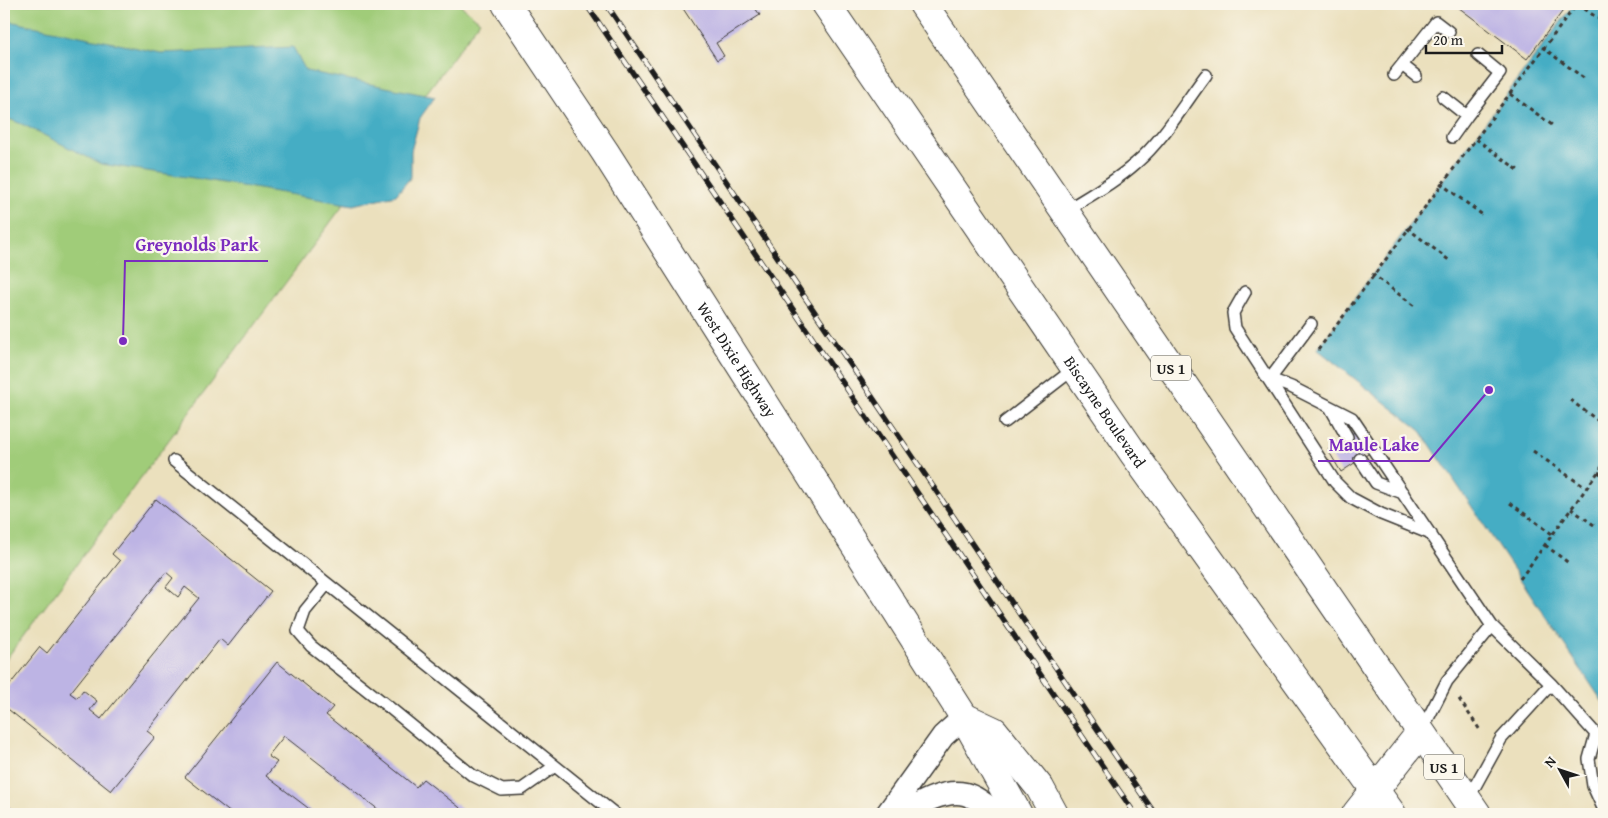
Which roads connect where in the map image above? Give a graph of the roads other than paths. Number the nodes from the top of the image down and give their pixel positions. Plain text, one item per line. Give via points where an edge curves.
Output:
1 (506, 4) edge
2 (826, 4) edge
3 (923, 4) edge
4 (1449, 32) dead end
5 (1478, 55) dead end
6 (1402, 65) junction
7 (1206, 75) dead end
8 (1394, 75) dead end
9 (1416, 76) dead end
10 (1443, 98) dead end
11 (1467, 116) junction
12 (1452, 137) dead end
13 (1064, 211) junction
14 (1245, 292) dead end
15 (1311, 324) dead end
16 (1074, 368) junction
17 (1270, 379) junction
18 (1330, 407) junction
19 (1005, 422) dead end
20 (1347, 437) dead end
21 (1360, 459) dead end
22 (174, 461) dead end
23 (1403, 493) junction
24 (1431, 534) junction
25 (327, 584) junction
26 (1492, 626) junction
27 (1551, 684) junction
28 (964, 717) junction
29 (1420, 733) junction
30 (1596, 734) junction
31 (1604, 743) edge
32 (554, 766) junction
33 (1375, 790) junction
34 (1467, 810) edge
35 (1604, 810) edge
36 (615, 814) edge
37 (887, 814) edge
38 (903, 814) edge
39 (998, 814) edge
40 (1018, 814) edge
41 (1054, 814) edge
42 (1356, 814) edge
43 (1392, 814) edge

1 - 28 main road, West Dixie Highway via 605,152
2 - 16 main road, Biscayne Boulevard
3 - 13 main road, US 1
4 - 6 lane via 1436,22
5 - 11 lane via 1500,73
6 - 8 lane
6 - 9 lane
7 - 13 lane via 1137,163
10 - 11 lane
11 - 12 lane
13 - 29 main road, US 1
14 - 17 lane via 1233,313 1235,328
15 - 17 lane
16 - 19 lane
16 - 33 main road, Biscayne Boulevard
17 - 18 lane
17 - 24 lane via 1336,482 1351,498
18 - 20 lane
18 - 23 lane via 1352,418
21 - 23 lane via 1376,483
22 - 25 lane
23 - 24 lane
24 - 26 lane
25 - 32 lane
25 - 32 lane via 305,610 298,631 311,646 472,775 502,790 522,789
26 - 27 lane
26 - 29 lane via 1447,681
27 - 30 lane
27 - 34 lane via 1501,740
28 - 37 street via 943,736
28 - 40 main road, West Dixie Highway
28 - 41 main road via 994,731 1040,788
29 - 33 main road
29 - 34 main road, US 1
30 - 31 lane
30 - 35 lane via 1589,759 1593,786
32 - 36 lane
33 - 42 main road
33 - 43 main road, Biscayne Boulevard
38 - 39 street via 939,796 964,794

